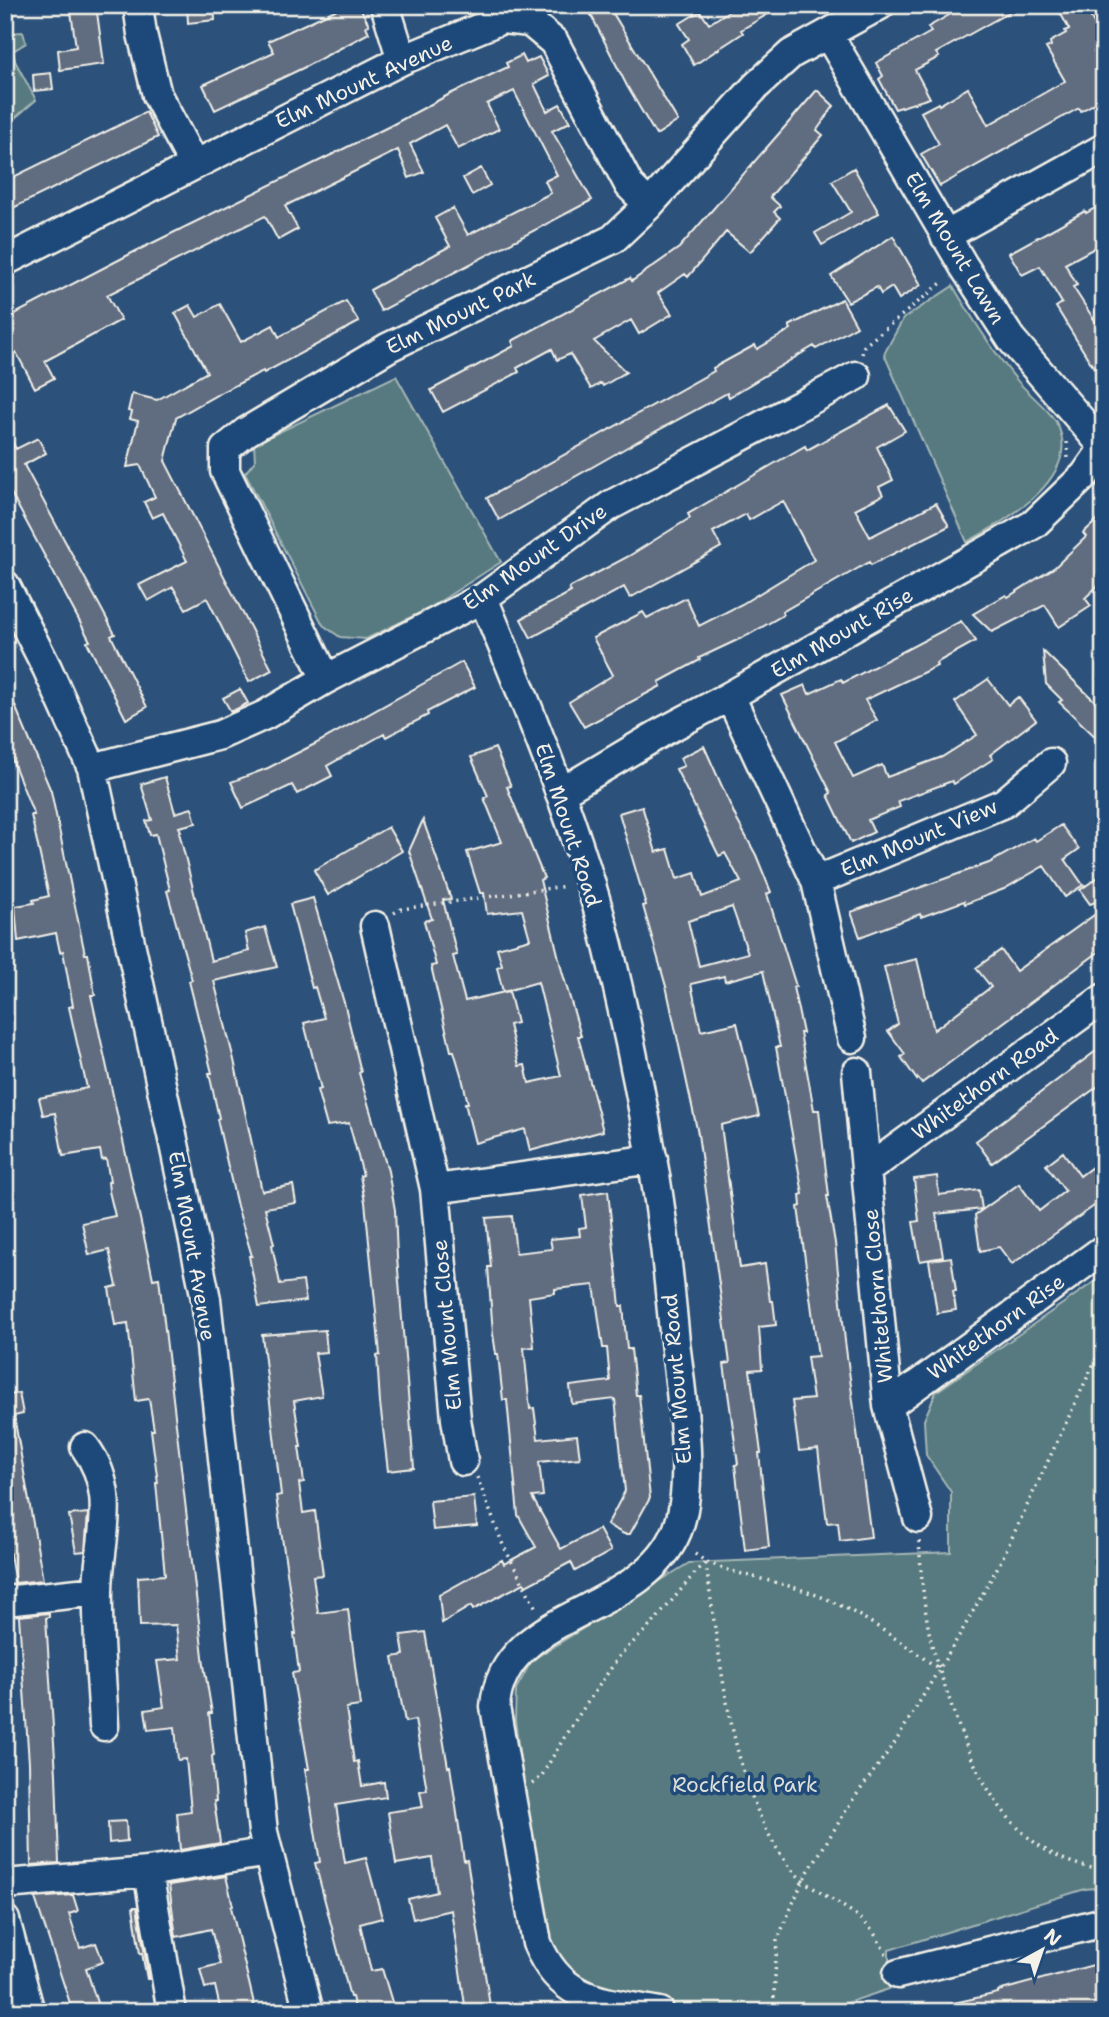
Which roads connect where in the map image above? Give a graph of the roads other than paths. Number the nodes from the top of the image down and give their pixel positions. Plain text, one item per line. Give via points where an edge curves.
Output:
1 (138, 5) edge
2 (385, 5) edge
3 (880, 5) edge
4 (828, 34) junction
5 (402, 60) junction
6 (1104, 148) edge
7 (194, 165) junction
8 (649, 205) junction
9 (945, 236) junction
10 (5, 261) edge
11 (856, 376) road end
12 (1104, 447) edge
13 (5, 585) edge
14 (483, 598) junction
15 (326, 679) junction
16 (730, 696) junction
17 (1051, 764) dead end
18 (92, 768) junction
19 (560, 793) junction
20 (816, 881) junction
21 (375, 926) road end
22 (1104, 998) edge
23 (852, 1038) dead end
24 (857, 1072) dead end
25 (653, 1158) junction
26 (867, 1170) junction
27 (435, 1189) junction
28 (1104, 1249) edge
29 (888, 1406) junction
30 (85, 1447) dead end
31 (463, 1461) road end
32 (918, 1518) road end
33 (97, 1591) junction
34 (5, 1601) edge
35 (104, 1726) dead end
36 (268, 1852) junction
37 (148, 1872) junction
38 (5, 1884) edge
39 (5, 1920) edge
40 (1104, 1923) edge
41 (898, 1974) road end
42 (30, 2012) edge
43 (172, 2012) edge
44 (309, 2012) edge
45 (660, 2012) edge

1 - 7 street via 157,94
2 - 5 street
3 - 4 street, Elm Mount Park
4 - 8 street, Elm Mount Park via 792,54 756,86
4 - 9 street, Elm Mount Lawn
5 - 7 street, Elm Mount Avenue
5 - 8 street, Elm Mount Avenue via 502,19 530,22 554,42 629,186
6 - 9 street
7 - 10 street, Elm Mount Avenue
8 - 15 street, Elm Mount Park via 613,239 389,347 225,449 225,471
9 - 12 street, Elm Mount Lawn via 1011,339
11 - 14 street, Elm Mount Drive via 611,505
12 - 16 street, Elm Mount Rise via 1085,475 1034,524
13 - 18 street, Elm Mount Avenue
14 - 15 street, Elm Mount Drive
14 - 19 street, Elm Mount Road
15 - 18 street, Elm Mount Drive via 220,735
16 - 19 street, Elm Mount Rise
16 - 20 street, Elm Mount View
17 - 20 street, Elm Mount View via 1004,803
18 - 36 street, Elm Mount Avenue via 206,1299
19 - 25 street, Elm Mount Road via 607,945
20 - 23 street, Elm Mount View
21 - 27 street, Elm Mount Close
22 - 26 street, Whitethorn Road
24 - 26 street, Whitethorn Close
25 - 27 street
25 - 45 street, Elm Mount Road via 684,1416 687,1485 678,1531 656,1566 631,1585 520,1649 504,1669 495,1707 544,1961 575,1992
26 - 29 street, Whitethorn Close
27 - 31 street, Elm Mount Close
28 - 29 street, Whitethorn Rise
29 - 32 street, Whitethorn Close
30 - 33 street via 102,1483 107,1511
33 - 34 street
33 - 35 street
36 - 37 street
36 - 44 street, Elm Mount Avenue
37 - 38 street
37 - 43 street
39 - 42 street
40 - 41 street

